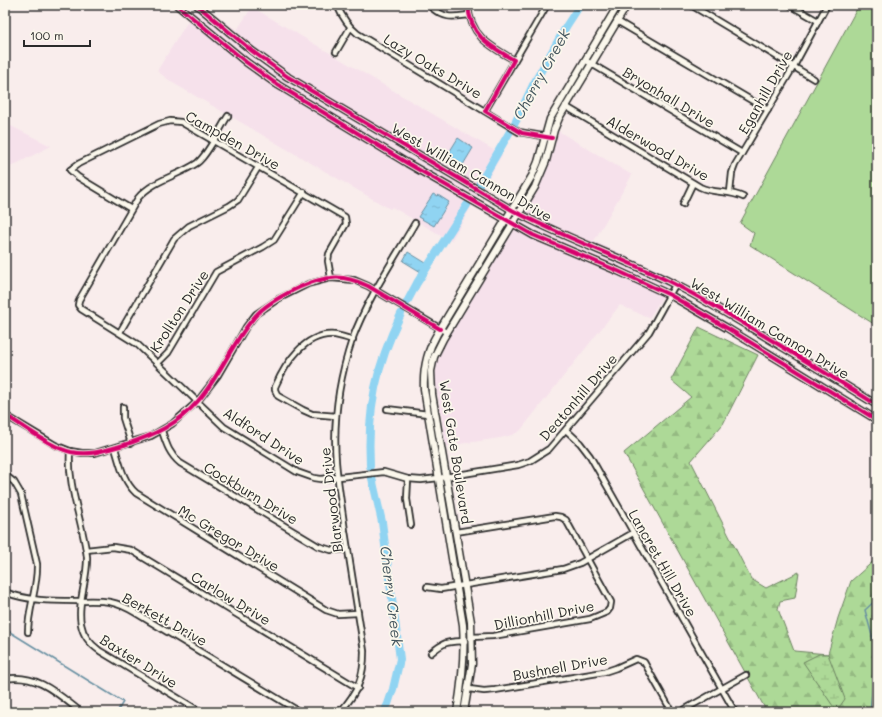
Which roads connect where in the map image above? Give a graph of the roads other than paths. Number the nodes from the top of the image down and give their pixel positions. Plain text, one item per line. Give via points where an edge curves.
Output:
1 (177, 5) edge
2 (197, 5) edge
3 (337, 5) edge
4 (468, 5) edge
5 (547, 5) edge
6 (618, 5) edge
7 (627, 5) edge
8 (691, 5) edge
9 (790, 5) edge
10 (827, 5) edge
11 (432, 8) dead end
12 (469, 15) junction
13 (617, 21) junction
14 (818, 21) junction
15 (350, 28) junction
16 (336, 52) dead end
17 (514, 60) junction
18 (585, 60) junction
19 (591, 64) junction
20 (794, 66) junction
21 (814, 79) dead end
22 (565, 106) junction
23 (338, 107) junction
24 (768, 110) junction
25 (485, 111) junction
26 (228, 116) dead end
27 (331, 118) junction
28 (545, 136) junction
29 (552, 138) junction
30 (214, 140) junction
31 (742, 153) junction
32 (259, 166) junction
33 (693, 183) junction
34 (304, 192) junction
35 (730, 192) junction
36 (743, 197) dead end
37 (684, 204) dead end
38 (131, 209) junction
39 (512, 210) junction
40 (518, 214) junction
41 (506, 220) junction
42 (415, 223) dead end
43 (512, 224) junction
44 (585, 244) junction
45 (581, 256) junction
46 (331, 278) junction
47 (675, 284) junction
48 (465, 286) junction
49 (473, 290) junction
50 (376, 291) junction
51 (670, 295) junction
52 (440, 328) junction
53 (120, 332) junction
54 (446, 332) junction
55 (352, 340) junction
56 (158, 363) junction
57 (198, 401) junction
58 (877, 405) edge
59 (123, 407) dead end
60 (386, 409) dead end
61 (428, 414) junction
62 (5, 415) edge
63 (336, 416) junction
64 (877, 420) edge
65 (162, 430) junction
66 (566, 430) junction
67 (131, 443) junction
68 (115, 448) junction
69 (70, 451) junction
70 (5, 475) edge
71 (338, 477) junction
72 (447, 477) junction
73 (439, 478) junction
74 (408, 479) junction
75 (411, 524) dead end
76 (456, 532) junction
77 (633, 533) junction
78 (348, 549) junction
79 (86, 550) junction
80 (587, 559) junction
81 (465, 585) junction
82 (427, 587) dead end
83 (458, 587) junction
84 (5, 592) edge
85 (33, 599) junction
86 (82, 601) junction
87 (358, 613) junction
88 (28, 632) dead end
89 (472, 637) junction
90 (464, 642) junction
91 (431, 653) dead end
92 (746, 675) dead end
93 (5, 679) edge
94 (358, 688) junction
95 (722, 689) junction
96 (469, 690) junction
97 (82, 712) edge
98 (201, 712) edge
99 (300, 712) edge
100 (340, 712) edge
101 (457, 712) edge
102 (464, 712) edge
103 (672, 712) edge
104 (680, 712) edge
105 (735, 712) edge

1 - 27 main road, West William Cannon Drive via 259,72
2 - 23 main road, West William Cannon Drive via 269,64
3 - 15 street, Lazy Oaks Drive
4 - 12 street
5 - 17 street
6 - 18 main road, West Gate Boulevard
7 - 13 main road, West Gate Boulevard
8 - 20 street
9 - 14 street
10 - 14 street, Eganhill Drive
11 - 12 street via 447,17
12 - 17 street via 482,40
13 - 19 main road, West Gate Boulevard
13 - 24 street
14 - 20 street, Eganhill Drive
15 - 16 street
15 - 25 street, Lazy Oaks Drive
17 - 25 street
18 - 19 street, Bryonhall Drive
18 - 28 main road, West Gate Boulevard via 553,113
19 - 22 main road, West Gate Boulevard
19 - 31 street, Bryonhall Drive
20 - 21 street
20 - 24 street, Eganhill Drive
22 - 29 main road, West Gate Boulevard
22 - 33 street, Alderwood Drive
23 - 27 main road
23 - 39 main road, West William Cannon Drive
24 - 31 street, Eganhill Drive
25 - 28 street, Lazy Oaks Drive via 522,133
26 - 30 street, Aldford Drive
27 - 41 main road, West William Cannon Drive
28 - 29 street, Lazy Oaks Drive
28 - 39 main road, West Gate Boulevard via 534,172
29 - 40 main road, West Gate Boulevard via 543,171
30 - 32 street, Campden Drive
30 - 38 street, Aldford Drive via 198,163 145,190
30 - 38 street, Campden Drive via 181,122 170,121 70,170 74,175
31 - 35 street, Eganhill Drive via 733,169
32 - 34 street, Campden Drive
32 - 53 street via 238,200 178,234
33 - 35 street, Alderwood Drive via 710,191
33 - 37 street
34 - 46 street, Campden Drive via 346,219 346,224 329,254
34 - 56 street, Krollton Drive via 274,240 222,268 213,276 168,353
35 - 36 street, Alderwood Drive
38 - 53 street, Aldford Drive via 78,303 81,309
39 - 40 main road, West William Cannon Drive
39 - 41 main road, West Gate Boulevard
40 - 43 main road, West Gate Boulevard
40 - 44 main road, West William Cannon Drive
41 - 43 main road, West William Cannon Drive
41 - 48 main road, West Gate Boulevard
42 - 50 street, Blarwood Drive
43 - 45 main road, West William Cannon Drive
43 - 49 main road, West Gate Boulevard
44 - 45 main road
44 - 47 main road, West William Cannon Drive
45 - 51 main road, West William Cannon Drive
46 - 50 street via 354,280
46 - 57 street via 296,290 256,314 218,375
47 - 51 street, Deatonhill Drive
47 - 58 main road, West William Cannon Drive
48 - 49 main road
48 - 52 main road, West Gate Boulevard
49 - 54 main road, West Gate Boulevard
50 - 52 street
50 - 55 street, Blarwood Drive
51 - 64 main road, West William Cannon Drive
51 - 66 street, Deatonhill Drive via 646,335
52 - 54 street
52 - 61 main road, West Gate Boulevard via 431,344 424,368
53 - 56 street, Aldford Drive
54 - 72 main road, West Gate Boulevard via 434,357 431,383
55 - 63 street, Blarwood Drive
55 - 63 street via 330,335 304,345 289,363 275,387 278,396 302,410 312,414
56 - 57 street, Aldford Drive
57 - 65 street
57 - 71 street, Aldford Drive via 224,427 297,472 322,479
59 - 67 street via 123,418
60 - 61 street
61 - 73 main road, West Gate Boulevard
62 - 69 street via 55,445
63 - 71 street, Blarwood Drive via 335,452
65 - 67 street
65 - 78 street, Cockburn Drive via 168,450 180,463 318,546 331,550
66 - 72 street, Deatonhill Drive via 549,449 530,461
66 - 77 street, Lancret Hill Drive via 585,448
67 - 68 street
68 - 69 street via 95,453
68 - 87 street, Mc Gregor Drive via 128,485 136,494 326,610 338,614
69 - 79 street, Baxter Drive via 70,479
70 - 85 street via 17,486 23,500 37,564
71 - 74 street, Aldford Drive via 384,472
71 - 78 street, Blarwood Drive
72 - 73 street, Deatonhill Drive
72 - 76 main road, West Gate Boulevard
73 - 74 street, Aldford Drive
73 - 83 main road, West Gate Boulevard
74 - 75 street
76 - 80 street via 558,516 566,520
76 - 81 main road, West Gate Boulevard
77 - 80 street
77 - 95 street, Lancret Hill Drive
78 - 87 street, Blarwood Drive
79 - 86 street, Baxter Drive via 87,564
79 - 94 street, Carlow Drive via 113,547 131,550
80 - 81 street via 563,569
80 - 89 street, Dillionhill Drive via 611,602 610,608 604,614 590,619 493,636
81 - 83 street
81 - 89 main road, West Gate Boulevard
82 - 83 street
83 - 90 main road, West Gate Boulevard
84 - 85 street, Berkett Drive
85 - 86 street, Berkett Drive
85 - 88 street
86 - 98 street, Baxter Drive via 81,625 86,638 95,647
86 - 99 street, Berkett Drive via 111,602 126,607
87 - 94 street, Blarwood Drive via 364,660
89 - 96 main road, West Gate Boulevard
90 - 91 street via 442,644
90 - 101 main road, West Gate Boulevard
92 - 95 street
93 - 97 street via 24,678 39,682 64,697
94 - 100 street, Blarwood Drive
95 - 104 street
95 - 105 street, Lancret Hill Drive
96 - 102 main road, West Gate Boulevard
96 - 103 street, Bushnell Drive via 494,690 604,672 636,659 644,662

